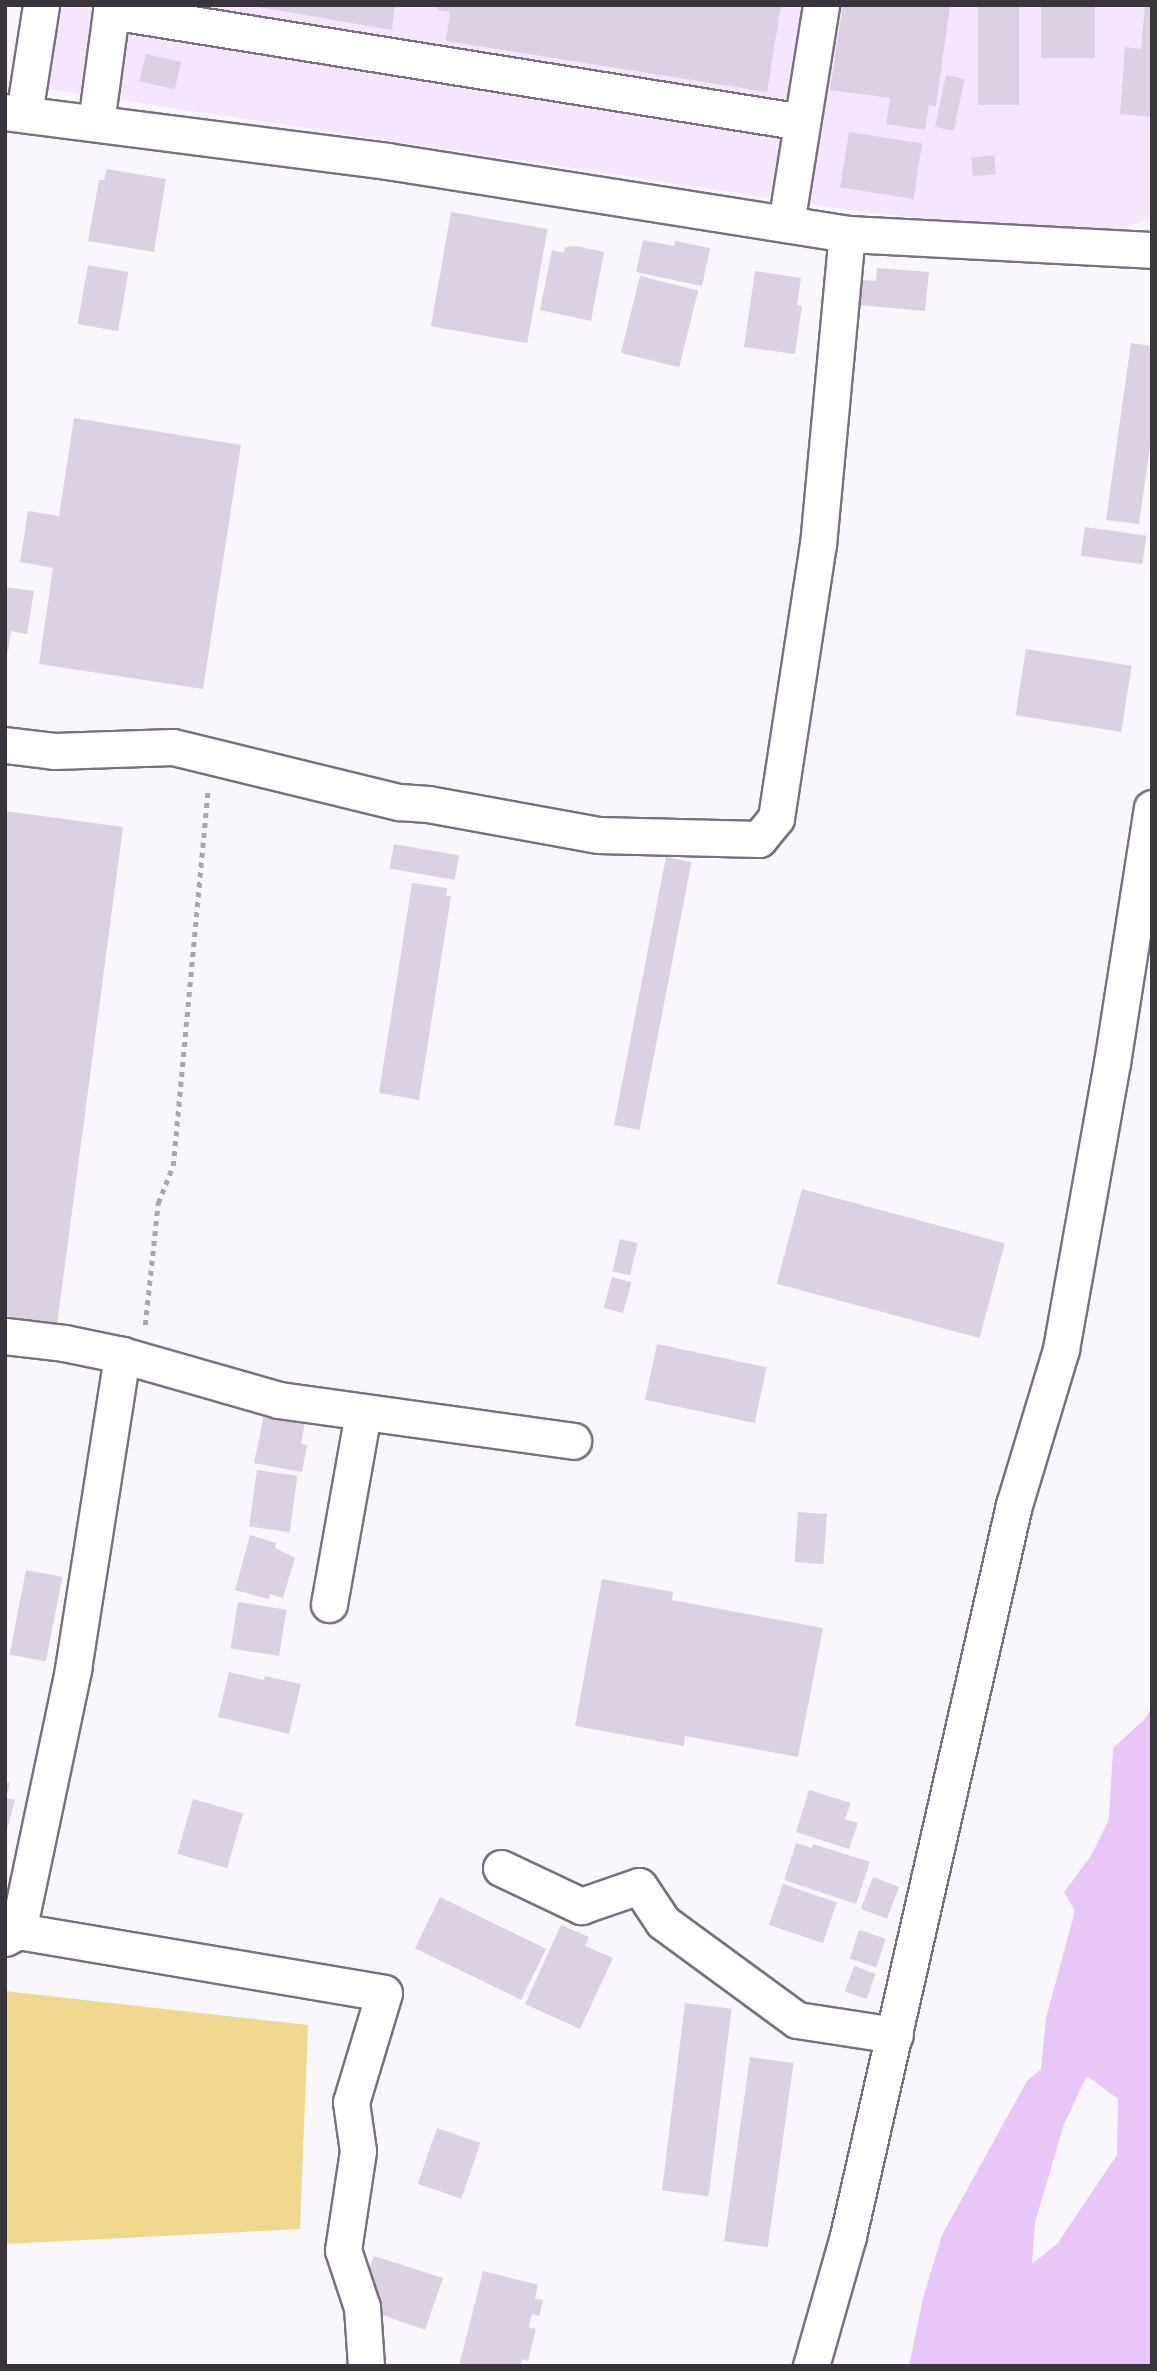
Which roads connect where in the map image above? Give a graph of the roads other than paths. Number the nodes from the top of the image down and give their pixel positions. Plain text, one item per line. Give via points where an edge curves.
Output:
1 (41, 5) edge
2 (821, 5) edge
3 (112, 8) edge
4 (15, 113) edge
5 (802, 122) junction
6 (96, 124) junction
7 (786, 224) junction
8 (847, 234) junction
9 (1152, 250) edge
10 (5, 746) edge
11 (1152, 808) edge
12 (5, 1336) edge
13 (131, 1357) junction
14 (363, 1414) junction
15 (573, 1441) dead end
16 (329, 1604) dead end
17 (501, 1868) dead end
18 (11, 1934) edge
19 (895, 2035) junction
20 (366, 2366) edge
21 (811, 2366) edge

1 - 4 street
2 - 5 street
3 - 5 street
3 - 6 street
4 - 6 street
5 - 7 street
6 - 7 street via 387,161
7 - 8 street
8 - 9 street
8 - 10 street via 814,572 776,818 758,839 598,835 399,802 173,747 54,751
11 - 19 street via 1061,1349 1014,1505
12 - 13 street
13 - 14 street via 279,1400
13 - 18 street via 73,1669
14 - 15 street
14 - 16 street
17 - 19 street via 581,1906 639,1886 663,1922 797,2020
18 - 20 street via 384,1993 351,2102 358,2151 343,2250 362,2307
19 - 21 street via 848,2236

